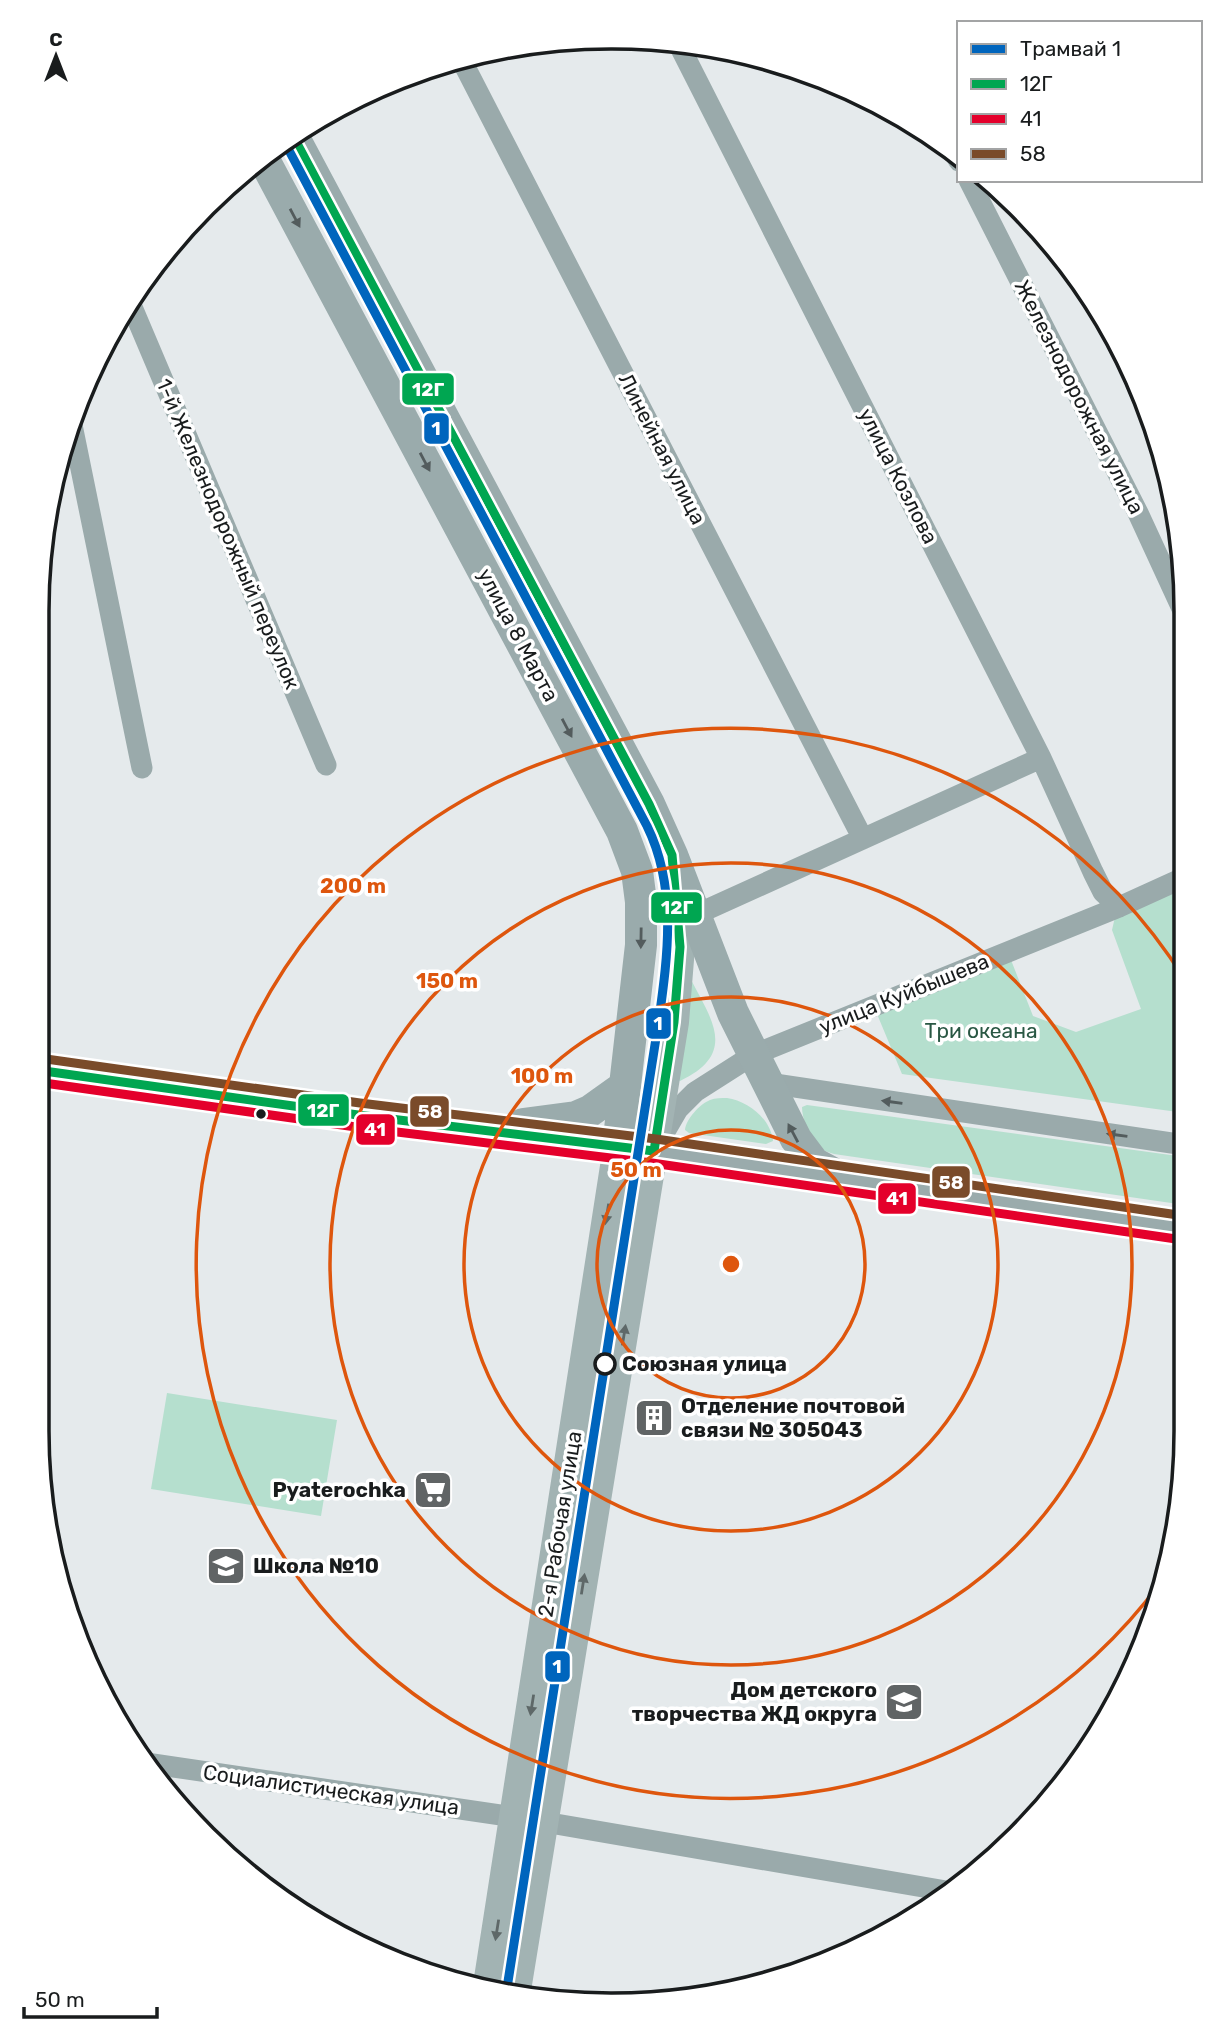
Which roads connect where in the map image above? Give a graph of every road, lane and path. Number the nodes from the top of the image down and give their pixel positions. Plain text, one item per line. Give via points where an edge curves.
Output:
1 (684, 54) edge
2 (465, 68) edge
3 (298, 145) edge
4 (267, 166) edge
5 (970, 182) edge
6 (135, 313) edge
7 (76, 442) edge
8 (1173, 590) edge
9 (1041, 758) junction
10 (326, 765) dead end
11 (142, 768) dead end
12 (863, 839) junction
13 (672, 855) junction
14 (1174, 882) edge
15 (1119, 907) junction
16 (695, 915) junction
17 (753, 1055) junction
18 (49, 1072) edge
19 (768, 1083) junction
20 (625, 1086) junction
21 (438, 1125) junction
22 (1174, 1143) edge
23 (618, 1147) junction
24 (654, 1151) junction
25 (842, 1178) junction
26 (1174, 1226) edge
27 (159, 1765) edge
28 (530, 1819) junction
29 (936, 1889) edge
30 (489, 1979) edge
31 (516, 1984) edge

1 - 9 street, улица Козлова
2 - 12 street, Линейная улица
3 - 13 main road, улица 8 Марта via 618,745
4 -> 20 main road, улица 8 Марта via 622,831 636,871 641,945
5 - 8 street, Железнодорожная улица
6 - 10 street, 1-й Железнодорожный переулок
7 - 11 street
9 - 12 street
9 - 15 street, улица Козлова via 1103,892
12 - 16 street
13 - 16 main road
13 - 24 main road, улица 8 Марта via 680,947 674,1022
14 - 15 street, улица Куйбышева
15 - 17 street, улица Куйбышева
16 - 17 main road
17 - 19 main road
17 - 24 street, улица Куйбышева via 695,1092 678,1109
18 - 21 main road
22 -> 19 street
25 -> 19 main road via 807,1155
20 - 21 main road via 576,1117 511,1125
20 - 23 main road, улица 8 Марта
21 - 23 main road
23 - 24 main road
23 -> 28 main road, 2-я Рабочая улица
24 - 25 main road
28 -> 24 main road, 2-я Рабочая улица
25 - 26 main road
27 - 28 street, Социалистическая улица
28 - 29 street, Социалистическая улица
28 -> 30 main road, 2-я Рабочая улица
28 - 31 main road, 2-я Рабочая улица

